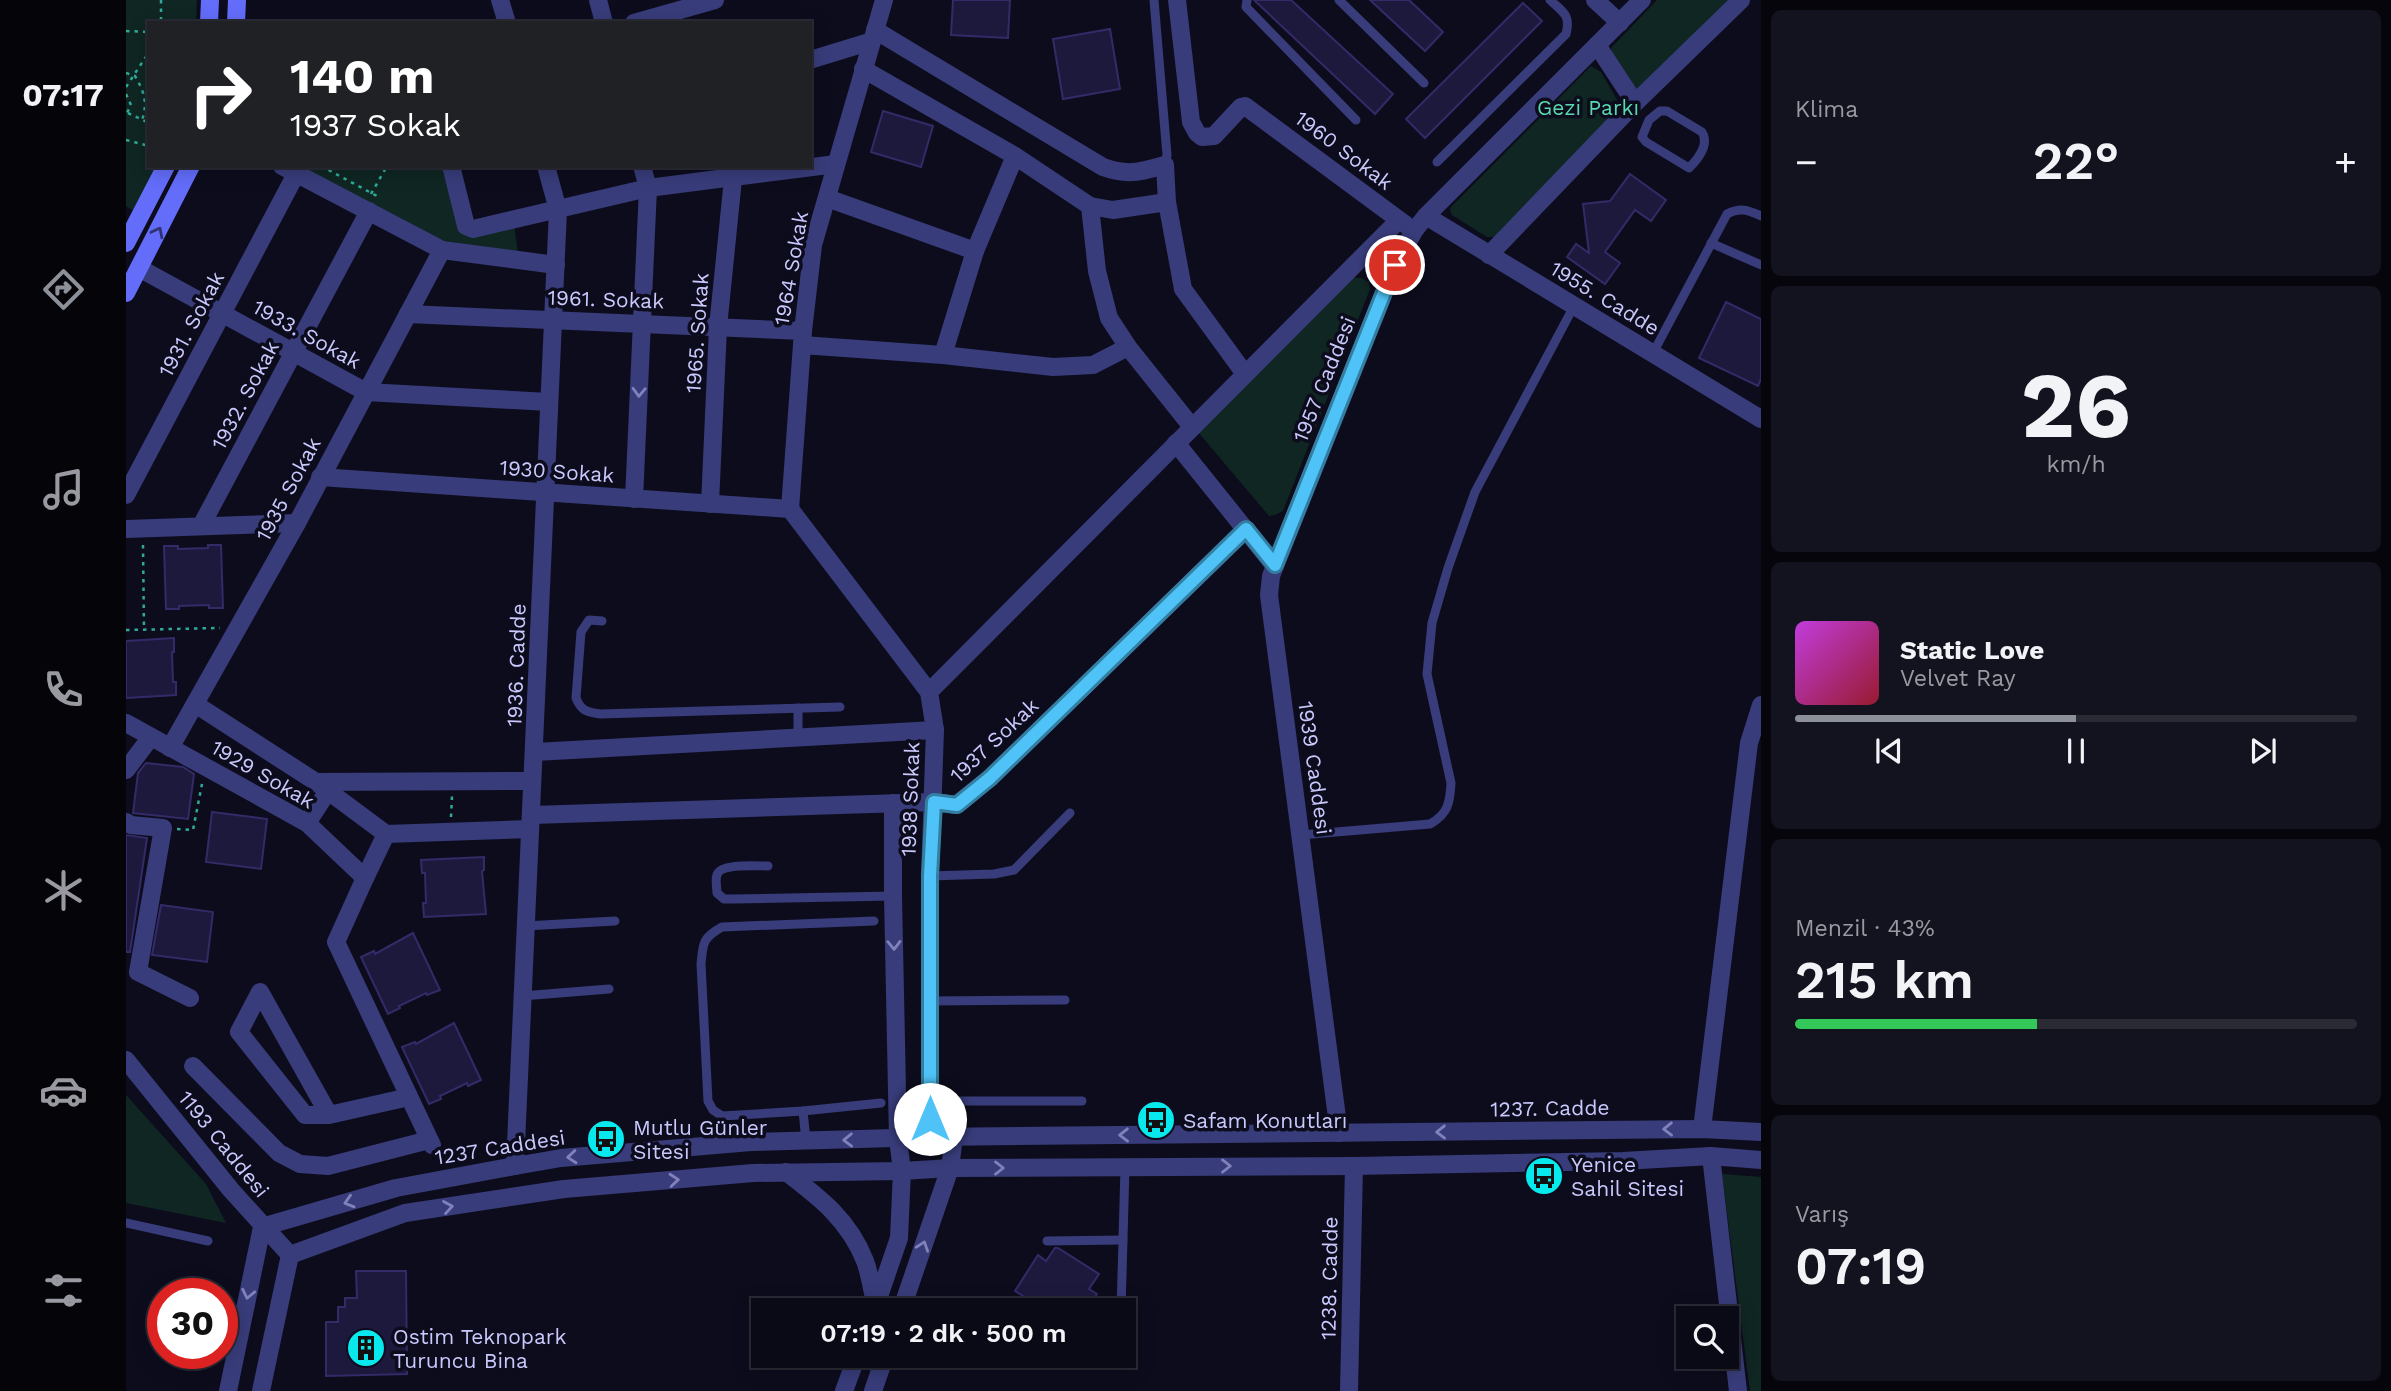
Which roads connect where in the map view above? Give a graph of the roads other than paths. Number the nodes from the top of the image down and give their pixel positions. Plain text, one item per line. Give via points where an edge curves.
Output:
1 (210, 0) edge
2 (237, 0) edge
3 (500, 0) edge
4 (598, 0) edge
5 (716, 0) edge
6 (884, 0) edge
7 (1154, 0) edge
8 (1177, 0) edge
9 (1247, 0) edge
10 (1339, 0) edge
11 (1550, 0) edge
12 (1595, 0) edge
13 (1642, 0) edge
14 (1741, 0) edge
15 (684, 10) edge
16 (209, 21) edge
17 (236, 21) edge
18 (506, 21) edge
19 (603, 21) edge
20 (642, 21) edge
21 (1620, 23) junction
22 (874, 35) junction
23 (1597, 45) junction
24 (812, 59) edge
25 (863, 69) junction
26 (1424, 83) dead end
27 (1635, 103) junction
28 (1356, 120) dead end
29 (1649, 120) junction
30 (1015, 156) junction
31 (1437, 162) dead end
32 (836, 164) junction
33 (1165, 165) junction
34 (812, 166) edge
35 (165, 168) edge
36 (190, 168) edge
37 (452, 168) edge
38 (547, 168) edge
39 (643, 168) edge
40 (784, 168) edge
41 (289, 170) edge
42 (731, 172) edge
43 (648, 188) junction
44 (827, 198) junction
45 (1167, 202) junction
46 (1090, 206) junction
47 (366, 210) junction
48 (558, 210) junction
49 (1426, 216) junction
50 (1761, 216) edge
51 (1399, 220) junction
52 (1414, 231) junction
53 (126, 243) edge
54 (1711, 243) junction
55 (442, 250) junction
56 (975, 251) junction
57 (1489, 255) junction
58 (555, 265) junction
59 (1761, 265) edge
60 (139, 268) junction
61 (126, 293) edge
62 (1574, 306) junction
63 (222, 313) junction
64 (408, 313) junction
65 (553, 320) junction
66 (642, 324) junction
67 (718, 327) junction
68 (802, 338) junction
69 (1128, 347) junction
70 (293, 352) junction
71 (1653, 353) junction
72 (943, 355) junction
73 (1245, 374) junction
74 (366, 392) junction
75 (549, 402) junction
76 (1761, 419) edge
77 (1192, 427) junction
78 (1176, 443) junction
79 (320, 477) junction
80 (545, 493) junction
81 (126, 495) edge
82 (634, 499) junction
83 (710, 503) junction
84 (790, 509) junction
85 (297, 523) junction
86 (201, 526) junction
87 (134, 528) edge
88 (1246, 529) junction
89 (1275, 565) junction
90 (602, 621) dead end
91 (929, 692) junction
92 (195, 704) junction
93 (1761, 705) edge
94 (840, 707) dead end
95 (798, 708) junction
96 (126, 723) edge
97 (935, 730) junction
98 (151, 737) junction
99 (798, 737) junction
100 (170, 748) junction
101 (535, 752) junction
102 (126, 769) edge
103 (532, 782) junction
104 (322, 787) junction
105 (934, 802) junction
106 (893, 803) junction
107 (1070, 813) dead end
108 (126, 822) edge
109 (531, 822) junction
110 (307, 823) junction
111 (386, 834) junction
112 (1301, 835) junction
113 (768, 866) dead end
114 (930, 876) junction
115 (365, 878) junction
116 (893, 896) junction
117 (615, 921) dead end
118 (874, 921) dead end
119 (525, 926) junction
120 (609, 989) dead end
121 (522, 996) junction
122 (190, 998) dead end
123 (1065, 1000) dead end
124 (930, 1001) junction
125 (126, 1060) edge
126 (192, 1066) dead end
127 (409, 1097) junction
128 (930, 1101) junction
129 (1083, 1101) dead end
130 (881, 1103) dead end
131 (803, 1111) junction
132 (328, 1115) junction
133 (1702, 1129) junction
134 (1761, 1132) edge
135 (1339, 1133) junction
136 (930, 1137) junction
137 (954, 1137) junction
138 (898, 1139) junction
139 (806, 1141) junction
140 (1711, 1156) junction
141 (1761, 1160) edge
142 (515, 1166) junction
143 (1354, 1166) junction
144 (1125, 1167) junction
145 (950, 1168) junction
146 (902, 1171) junction
147 (786, 1172) junction
148 (126, 1223) edge
149 (262, 1227) junction
150 (1123, 1240) junction
151 (208, 1241) dead end
152 (1047, 1241) dead end
153 (289, 1255) junction
154 (873, 1298) edge
155 (878, 1298) edge
156 (905, 1298) edge
157 (1121, 1298) edge
158 (853, 1368) edge
159 (881, 1368) edge
160 (228, 1391) edge
161 (261, 1391) edge
162 (844, 1391) edge
163 (873, 1391) edge
164 (1349, 1391) edge
165 (1738, 1391) edge

1 - 16 main road
2 - 17 main road
3 - 18 street
4 - 19 street
5 - 15 street
6 - 22 street, 1964 Sokak
7 - 33 lane
8 - 51 street, 1960 Sokak via 1193,128 1202,137 1214,136 1245,106
9 - 28 lane via 1246,7
10 - 26 lane
11 - 31 lane via 1566,15 1566,34
12 - 21 street
13 - 21 street, 1957 Caddesi
14 - 27 street
15 - 20 street
21 - 23 street, 1957 Caddesi
22 - 24 street
22 - 25 street, 1964 Sokak
22 - 33 street via 1103,167 1135,173
23 - 27 street
23 - 49 street, 1957 Caddesi
25 - 30 street
25 - 32 street, 1964 Sokak
27 - 29 lane
27 - 57 street
29 - 29 lane via 1642,137 1646,142 1689,168 1698,159 1705,144 1702,132 1667,111
30 - 46 street
30 - 56 street
32 - 34 street
32 - 44 street, 1964 Sokak
33 - 45 street
35 - 53 main road
60 -> 36 main road
37 - 48 street via 469,228
38 - 48 street, 1936. Cadde
39 - 43 street
40 - 42 street
41 - 47 street
41 - 63 street, 1931. Sokak
42 - 43 street
42 - 67 street, 1965. Sokak
43 - 48 street
43 - 66 street
44 - 56 street
44 - 68 street, 1964 Sokak via 813,245
45 - 46 street via 1113,210
45 - 73 street via 1183,289
46 - 69 street via 1097,271 1109,318
47 - 55 street
47 - 70 street, 1932. Sokak
48 - 58 street, 1936. Cadde
49 - 52 street, 1957 Caddesi
49 - 57 street, 1955. Cadde
50 - 54 lane via 1736,209 1727,214
51 - 52 street, 1960 Sokak
51 - 73 street
52 - 89 street, 1957 Caddesi via 1395,265
54 - 59 lane
54 - 71 lane
55 - 58 street
55 - 64 street, 1935 Sokak
56 - 72 street
57 - 62 street, 1955. Cadde
58 - 65 street, 1936. Cadde
60 - 61 main road
60 - 63 street, 1933. Sokak
62 - 71 street, 1955. Cadde
62 - 112 lane via 1475,492 1432,623 1426,674 1451,783 1450,800 1441,818 1430,824
63 - 70 street, 1933. Sokak
63 - 81 street, 1931. Sokak
64 - 65 street, 1961. Sokak
64 - 74 street, 1935 Sokak
65 - 66 street, 1961. Sokak
65 - 75 street, 1936. Cadde
66 - 67 street, 1961. Sokak
66 -> 82 street
67 - 68 street, 1961. Sokak
67 - 83 street, 1965. Sokak
68 - 72 street, 1961. Sokak
68 - 84 street, 1964 Sokak
69 - 72 street, 1961. Sokak via 1093,365 1053,368
69 - 77 street
70 - 74 street, 1933. Sokak
70 - 86 street, 1932. Sokak
71 - 76 street, 1955. Cadde
73 - 77 street
74 - 75 street, 1933. Sokak
74 - 79 street, 1935 Sokak
75 - 80 street, 1936. Cadde
77 - 78 street
78 - 88 street
78 - 91 street
79 - 80 street, 1930 Sokak
79 - 85 street, 1935 Sokak
80 - 82 street, 1930 Sokak
80 - 101 street, 1936. Cadde
82 - 83 street, 1930 Sokak
83 - 84 street, 1930 Sokak
84 - 91 street, 1938 Sokak
85 - 86 street
85 - 92 street, 1935 Sokak
86 - 87 street
88 - 89 street
88 - 105 street, 1937 Sokak via 990,778 957,805
89 - 112 street, 1939 Caddesi via 1269,595
90 - 95 lane via 589,620 581,632 576,698 587,712
91 - 97 street, 1938 Sokak
92 - 100 street, 1935 Sokak
92 - 104 street
93 - 133 street via 1749,743
94 - 95 lane
95 - 99 lane
96 - 98 street, 1929 Sokak
97 - 99 street
97 - 105 street, 1938 Sokak
98 - 100 street, 1929 Sokak
98 - 102 street
99 - 101 street
100 - 110 street, 1929 Sokak
101 - 103 street, 1936. Cadde
103 - 104 street
103 - 109 street, 1936. Cadde
104 - 110 street
104 - 111 street
105 - 106 street, 1937 Sokak
105 - 114 street, 1938 Sokak
106 - 109 street, 1937 Sokak
106 - 116 street, 1938 Sokak
107 - 114 lane via 1014,870
108 - 122 street via 163,828 138,972
109 - 111 street, 1937 Sokak
109 - 119 street, 1936. Cadde
110 - 115 street, 1929 Sokak
111 - 115 street
112 - 135 street, 1939 Caddesi
113 - 116 lane via 721,870 717,893 724,899
114 - 124 street, 1938 Sokak
115 - 127 street via 336,942
116 -> 138 street, 1938 Sokak
117 - 119 lane
118 - 131 lane via 722,927 703,943 708,1101 713,1110 722,1116
119 - 121 street, 1936. Cadde
120 - 121 lane
121 - 142 street, 1936. Cadde
123 - 124 lane
124 - 128 street, 1938 Sokak
125 - 149 street, 1193 Caddesi
126 - 127 street via 279,1153 300,1164 328,1166 431,1142
127 - 132 street
128 - 129 lane
128 - 136 street, 1938 Sokak
130 - 131 lane
131 - 139 lane
132 - 132 street via 298,1059 260,992 239,1032 305,1115
133 - 134 street, 1237. Cadde
133 -> 135 street, 1237. Cadde
135 -> 137 street, 1237 Caddesi
136 - 137 street, 1237 Caddesi
136 - 138 street, 1237 Caddesi
137 - 145 street
138 -> 139 street, 1237 Caddesi
138 - 146 street, 1938 Sokak
139 -> 142 street, 1237 Caddesi via 561,1158
140 - 141 street
140 - 143 street
140 - 165 street
142 -> 149 street, 1237 Caddesi via 396,1188
144 -> 143 street
143 - 164 street, 1238. Cadde
145 -> 144 street
144 - 150 lane
145 - 146 street
156 -> 145 street
146 - 147 street
146 - 155 street, 1938 Sokak via 898,1238
153 -> 147 street via 405,1213 564,1189
147 - 154 street via 848,1227 865,1262
148 - 151 lane
149 - 153 street, 1193 Caddesi
149 -> 160 street
150 - 152 lane
150 - 157 lane
153 - 161 street
158 - 162 street
159 - 163 street

